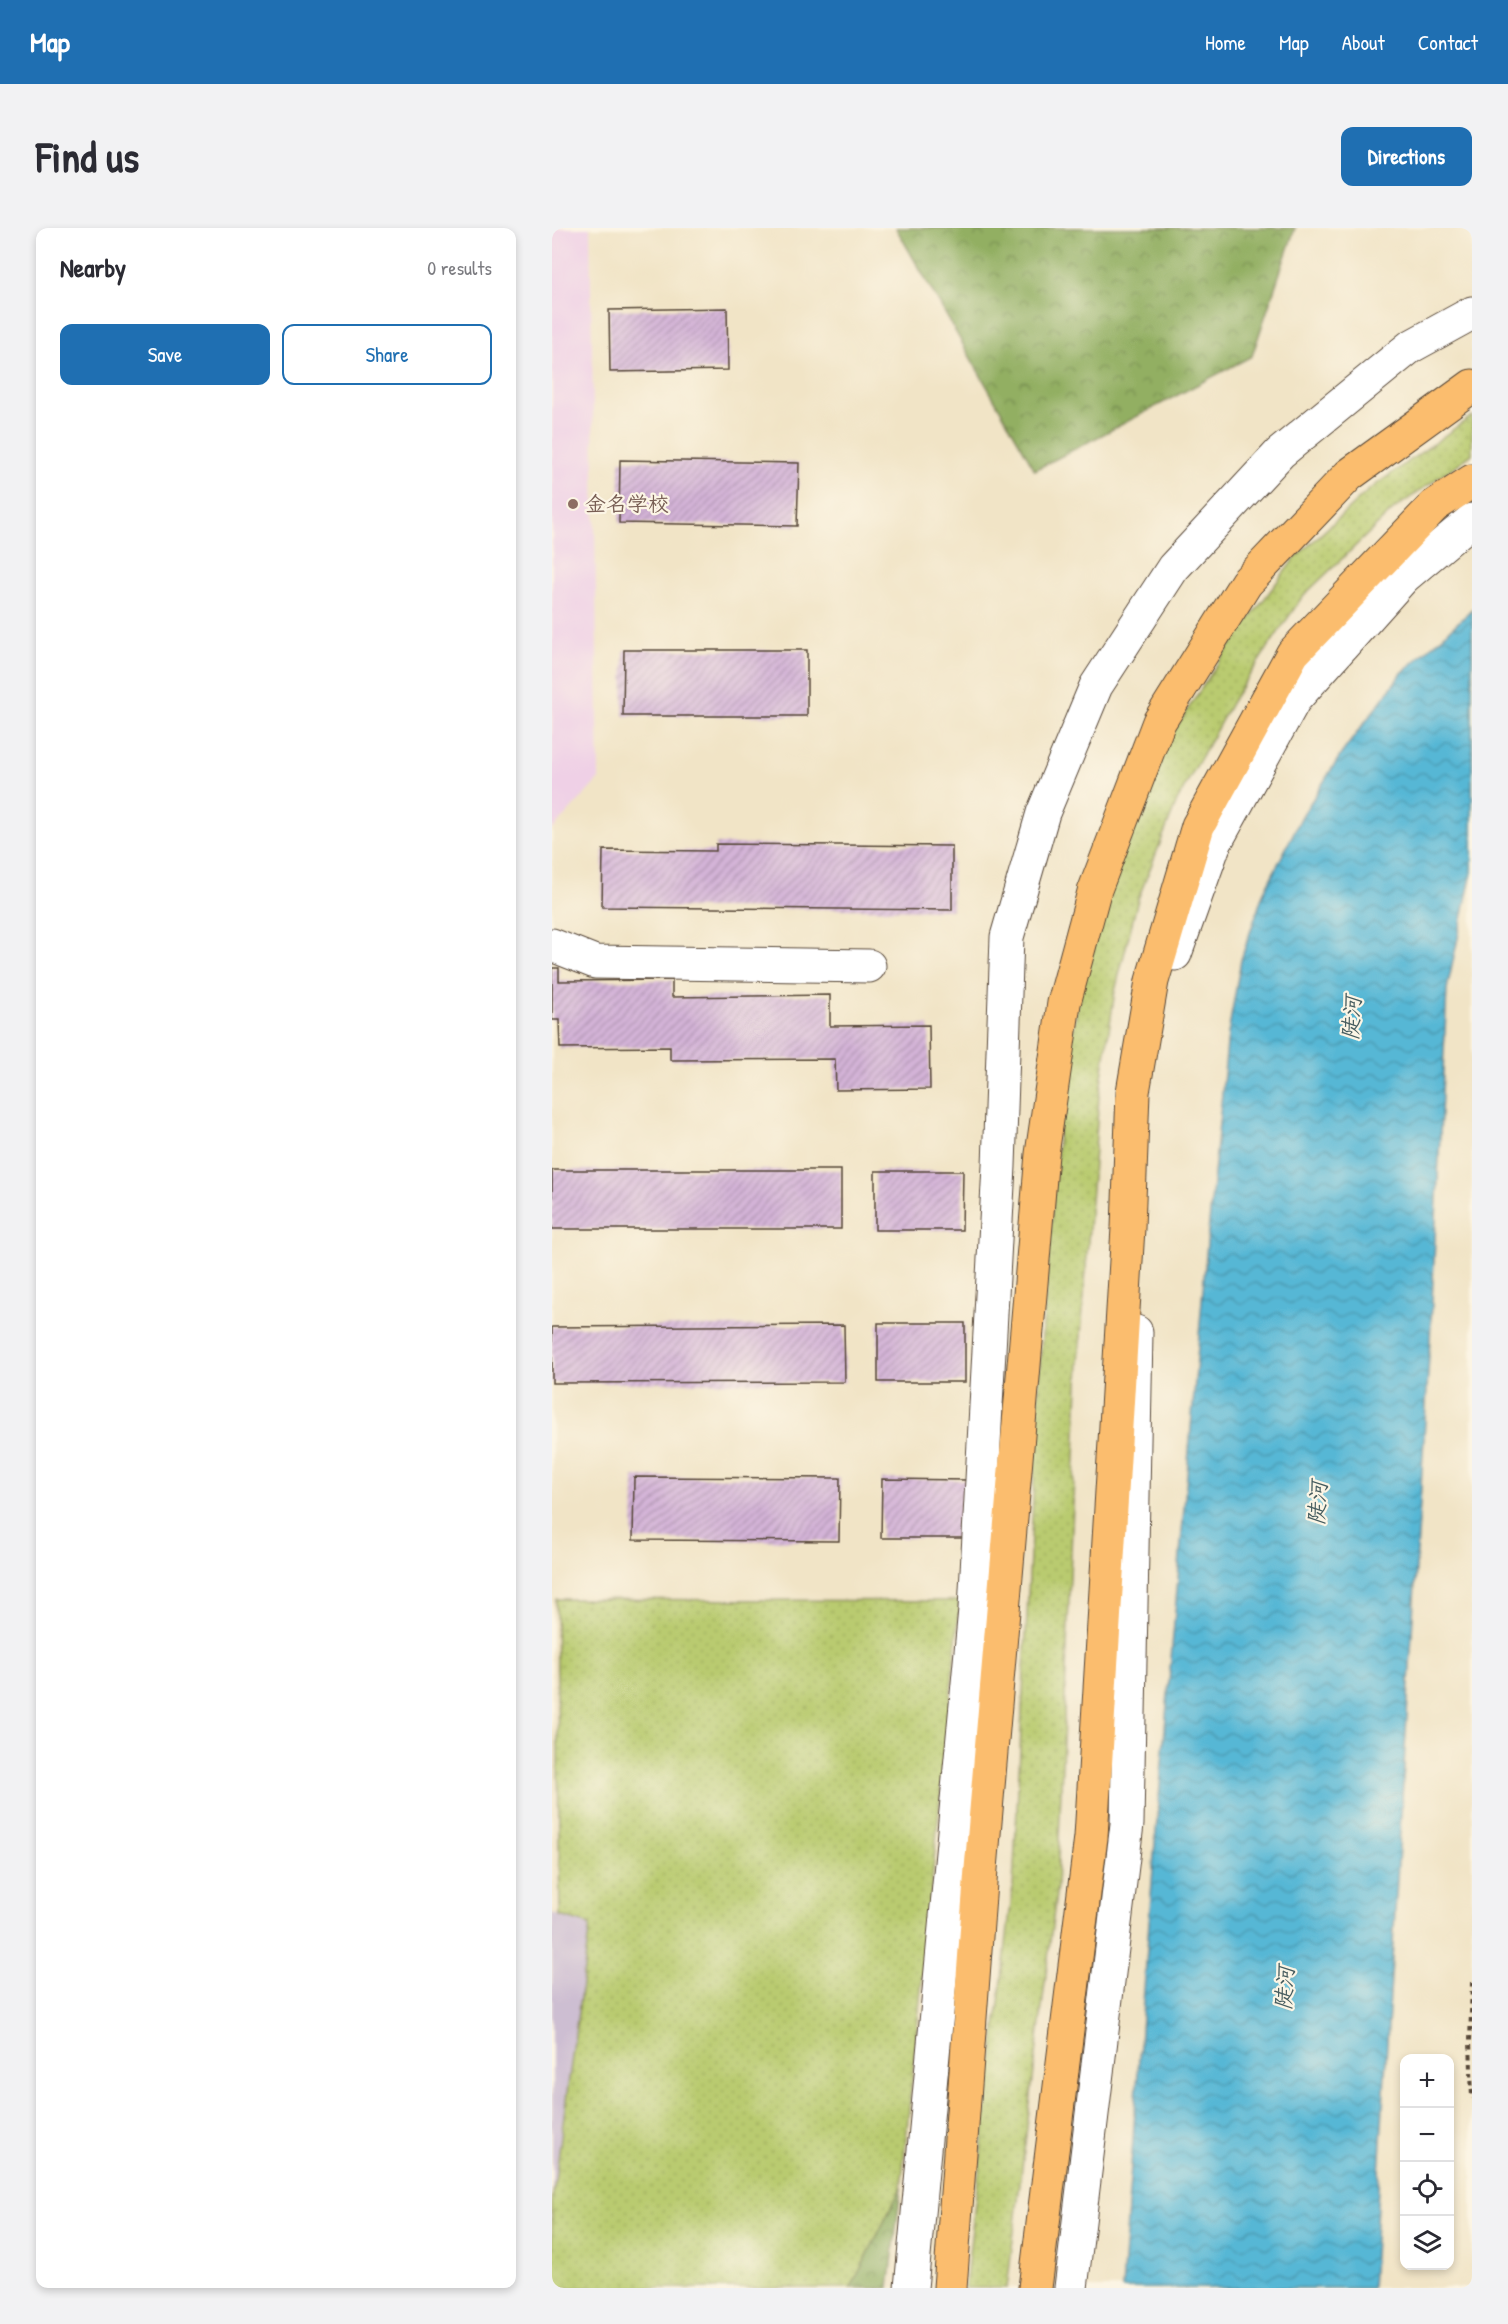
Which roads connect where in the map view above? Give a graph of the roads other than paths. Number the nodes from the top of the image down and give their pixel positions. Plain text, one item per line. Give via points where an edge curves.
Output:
1 (1472, 313) edge
2 (1472, 386) edge
3 (1472, 481) edge
4 (1472, 520) edge
5 (552, 945) edge
6 (869, 966) dead end
7 (910, 2288) edge
8 (950, 2288) edge
9 (1035, 2288) edge
10 (1071, 2288) edge

1 - 7 street via 1410,347 1280,453 1173,568 1096,686 1043,813 1007,937 975,1610
2 - 8 main road via 1349,475 1246,583 1159,722 1094,892 1067,992 1042,1154
3 - 9 main road via 1434,506 1293,653 1197,826 1152,981 1133,1092 1091,1838
4 - 10 street via 1404,577 1294,700 1214,845 1166,979 1139,1165 1127,1824
5 - 6 street via 595,962

